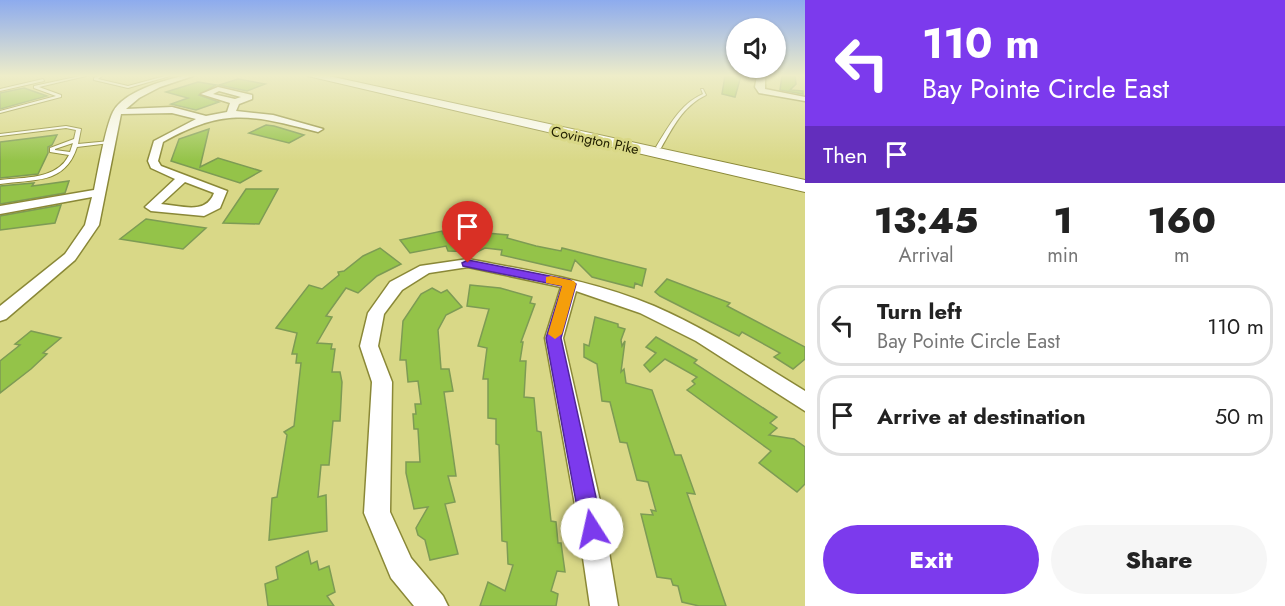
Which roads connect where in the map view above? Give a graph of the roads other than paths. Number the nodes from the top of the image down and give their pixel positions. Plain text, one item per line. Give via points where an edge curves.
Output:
1 (29, 104) edge
2 (127, 104) edge
3 (448, 104) edge
4 (688, 104) edge
5 (0, 112) edge
6 (117, 114) junction
7 (200, 119) junction
8 (318, 129) dead end
9 (575, 132) junction
10 (0, 135) edge
11 (110, 142) junction
12 (75, 143) junction
13 (659, 147) junction
14 (71, 154) junction
15 (183, 178) junction
16 (805, 178) edge
17 (0, 182) edge
18 (805, 186) edge
19 (97, 193) junction
20 (0, 210) edge
21 (570, 284) junction
22 (0, 315) edge
23 (805, 402) edge
24 (433, 606) edge
25 (604, 606) edge

1 - 5 lane
2 - 6 street
3 - 9 main road, Covington Pike
4 - 13 lane
6 - 7 street via 162,113
6 - 11 street
7 - 8 street via 233,107
7 - 15 street via 159,141 153,154 156,168
9 - 13 main road, Covington Pike
9 - 18 main road, Covington Pike
10 - 12 lane via 73,127 79,129
11 - 12 lane
11 - 19 street
12 - 14 lane
12 - 14 lane via 53,148 52,152
13 - 16 main road, Covington Pike
14 - 17 lane via 67,164 52,173
15 - 15 street via 221,191 216,205 204,212 150,207
19 - 20 street
19 - 22 street via 92,225 70,258
21 - 23 street via 646,309 702,336
21 - 24 street via 468,263 425,269 396,286 376,313 369,346 382,382 377,513 400,568
21 - 25 street via 554,338

